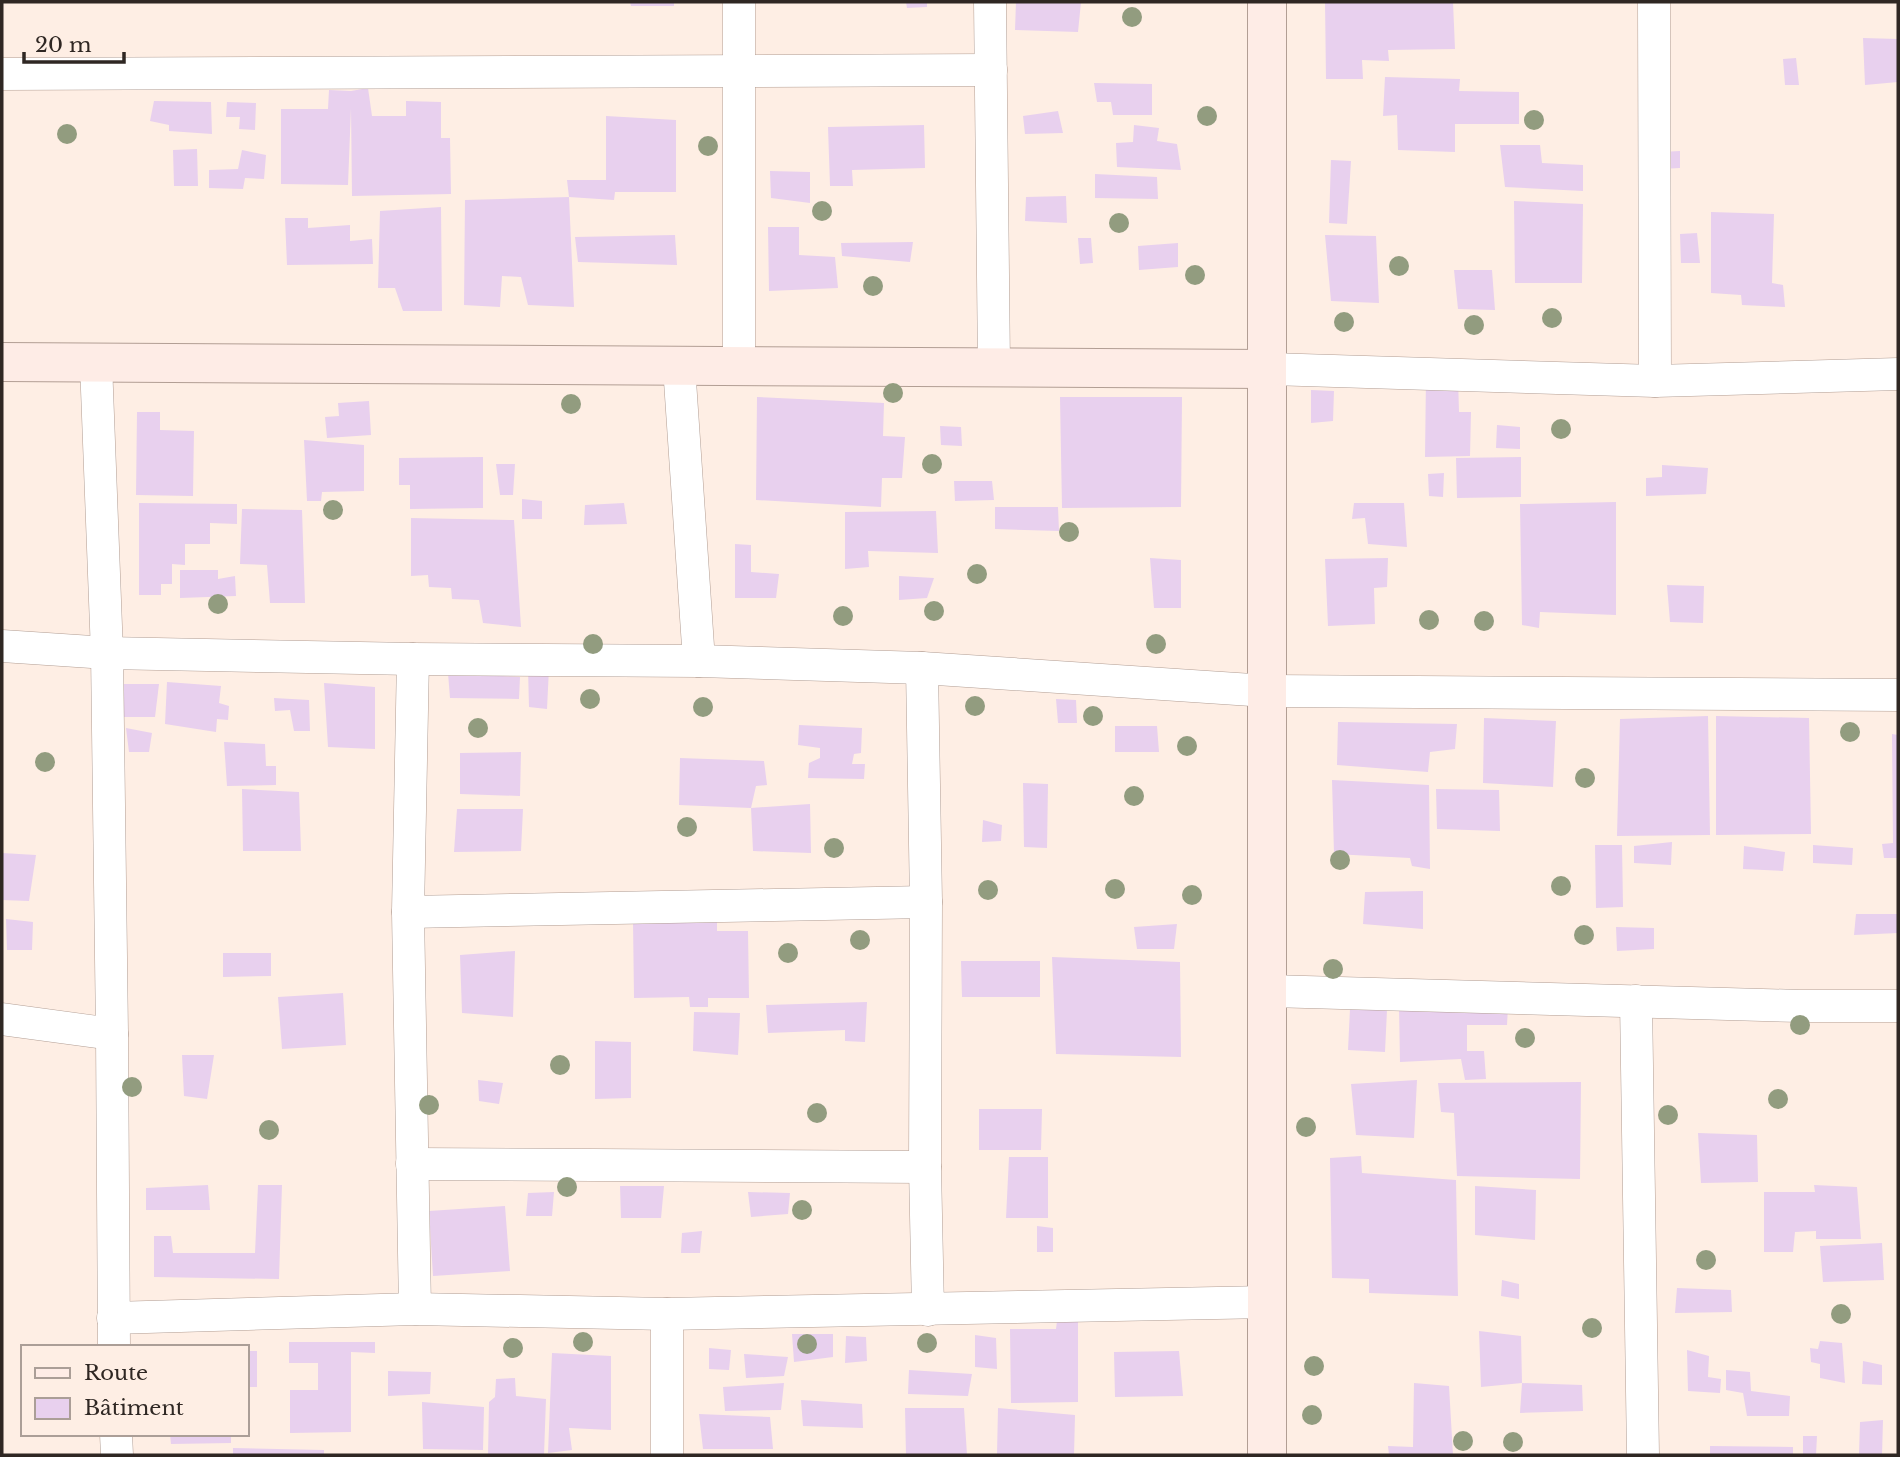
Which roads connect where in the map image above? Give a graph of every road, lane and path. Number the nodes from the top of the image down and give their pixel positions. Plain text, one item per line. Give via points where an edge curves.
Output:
1 (739, 2) edge
2 (990, 2) edge
3 (1267, 2) edge
4 (1654, 2) edge
5 (991, 70) junction
6 (738, 72) junction
7 (2, 74) edge
8 (2, 362) edge
9 (96, 363) junction
10 (679, 366) junction
11 (739, 366) junction
12 (994, 367) junction
13 (1267, 369) junction
14 (1898, 374) edge
15 (1655, 381) junction
16 (2, 646) edge
17 (107, 653) junction
18 (413, 659) junction
19 (699, 661) junction
20 (922, 668) junction
21 (1267, 691) junction
22 (1898, 695) edge
23 (926, 902) junction
24 (408, 912) junction
25 (1267, 991) junction
26 (1636, 1001) junction
27 (1898, 1006) edge
28 (2, 1019) edge
29 (112, 1034) junction
30 (412, 1164) junction
31 (925, 1167) junction
32 (1267, 1302) junction
33 (415, 1309) junction
34 (928, 1310) junction
35 (667, 1314) junction
36 (113, 1332) edge
37 (116, 1436) edge
38 (117, 1455) edge
39 (667, 1455) edge
40 (1267, 1455) edge
41 (1643, 1455) edge

1 - 6 street
2 - 5 street
3 - 13 street
4 - 15 street
5 - 6 street
5 - 12 street
6 - 7 street
6 - 11 street
8 - 9 street
9 - 10 street
9 - 17 street
10 - 11 street
10 - 19 street
11 - 12 street
12 - 13 street
13 - 15 street
13 - 21 street
14 - 15 street
16 - 17 street
17 - 18 street
17 - 29 street
18 - 19 street
18 - 24 street
19 - 20 street
20 - 21 street
20 - 23 street
21 - 22 street
21 - 25 street
23 - 24 street
23 - 31 street
24 - 30 street
25 - 26 street
25 - 32 street
26 - 27 street
26 - 41 street
28 - 29 street
29 - 36 street
30 - 31 street
30 - 33 street
31 - 34 street
32 - 34 street
32 - 40 street
33 - 35 street
33 - 36 street
34 - 35 street
35 - 39 street
37 - 38 street

